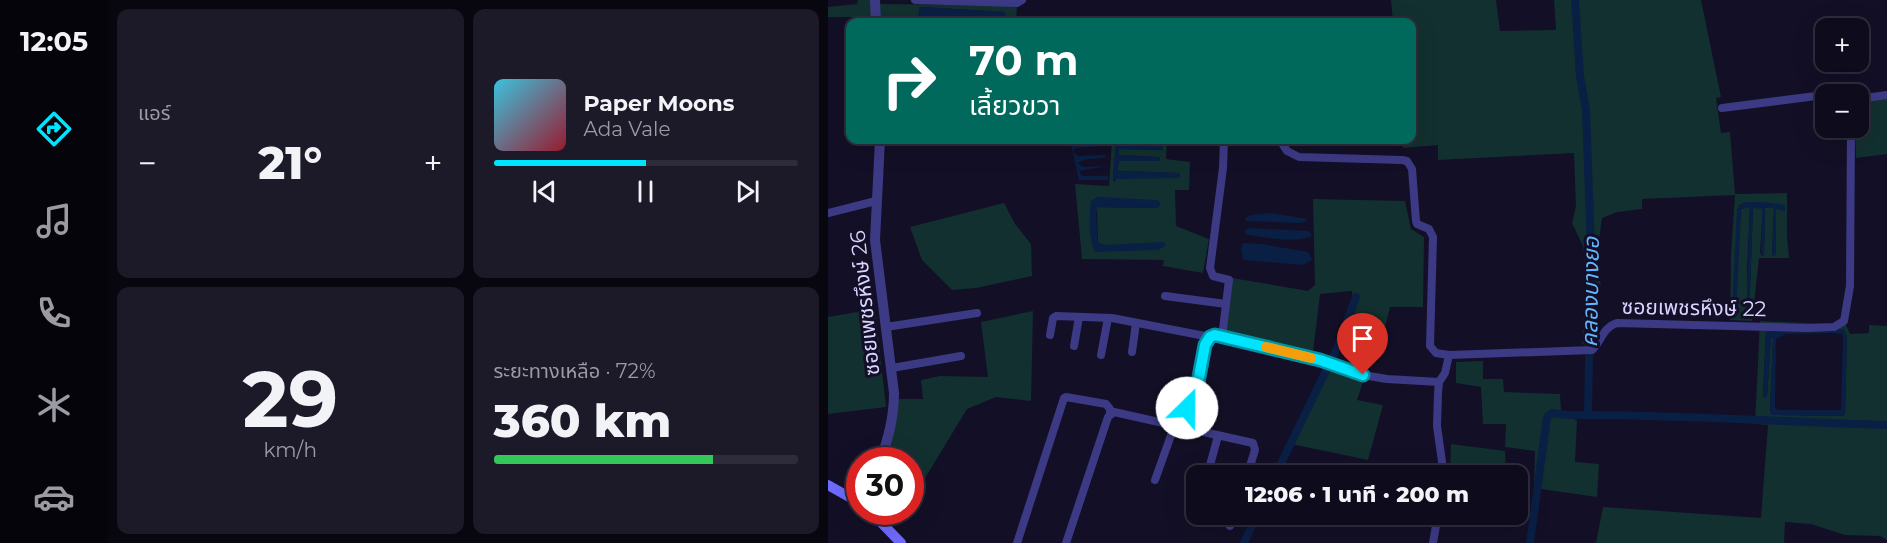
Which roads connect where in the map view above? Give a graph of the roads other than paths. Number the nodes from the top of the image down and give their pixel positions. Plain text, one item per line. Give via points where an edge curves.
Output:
1 (875, 0) edge
2 (915, 0) edge
3 (1022, 0) edge
4 (876, 18) edge
5 (1887, 95) edge
6 (1815, 96) edge
7 (1869, 97) edge
8 (1722, 108) dead end
9 (1851, 138) edge
10 (880, 144) edge
11 (1224, 144) edge
12 (1283, 144) edge
13 (876, 201) junction
14 (828, 213) edge
15 (1165, 296) dead end
16 (1226, 303) junction
17 (977, 314) dead end
18 (1079, 317) junction
19 (1108, 318) junction
20 (1136, 323) junction
21 (886, 327) junction
22 (1050, 335) dead end
23 (1210, 337) junction
24 (1222, 337) junction
25 (1074, 346) dead end
26 (1132, 352) dead end
27 (1101, 355) dead end
28 (1449, 355) junction
29 (961, 356) dead end
30 (892, 368) junction
31 (1439, 382) junction
32 (1110, 414) junction
33 (1178, 427) junction
34 (1218, 436) junction
35 (884, 447) edge
36 (1210, 465) edge
37 (1250, 465) edge
38 (1442, 465) edge
39 (1155, 480) dead end
40 (828, 485) edge
41 (846, 495) edge
42 (884, 525) edge
43 (1436, 525) edge
44 (901, 543) edge
45 (1017, 543) edge
46 (1066, 543) edge
47 (1433, 543) edge

1 - 4 street
2 - 3 street
5 - 7 street
6 - 8 street
9 - 28 street, ซอยเพชรหึงษ์ 22 via 1850,286 1844,321 1834,327 1617,323 1609,326 1598,345 1588,350
10 - 13 street, ซอยเพชรหึงษ์ 26
11 - 16 street via 1210,268 1213,276 1229,280
12 - 28 street via 1299,157 1402,160 1410,164 1417,224 1429,229 1433,237 1430,346 1436,353
13 - 14 street
13 - 21 street, ซอยเพชรหึงษ์ 26 via 875,240
15 - 16 street
16 - 24 street
17 - 21 street
18 - 19 street
18 - 22 street via 1053,318
18 - 25 street
19 - 20 street
19 - 27 street
20 - 23 street
20 - 26 street
21 - 30 street, ซอยเพชรหึงษ์ 26
23 - 24 street
23 - 33 street via 1197,388
24 - 31 street via 1320,360 1363,375
28 - 31 street
29 - 30 street
30 - 35 street, ซอยเพชรหึงษ์ 26 via 894,412
31 - 38 street via 1437,426
32 - 33 street
32 - 45 street via 1106,404 1064,398
32 - 46 street
33 - 34 street
33 - 39 street
34 - 36 street
34 - 37 street via 1252,443 1255,450
40 - 41 main road
42 - 44 main road
43 - 47 street

